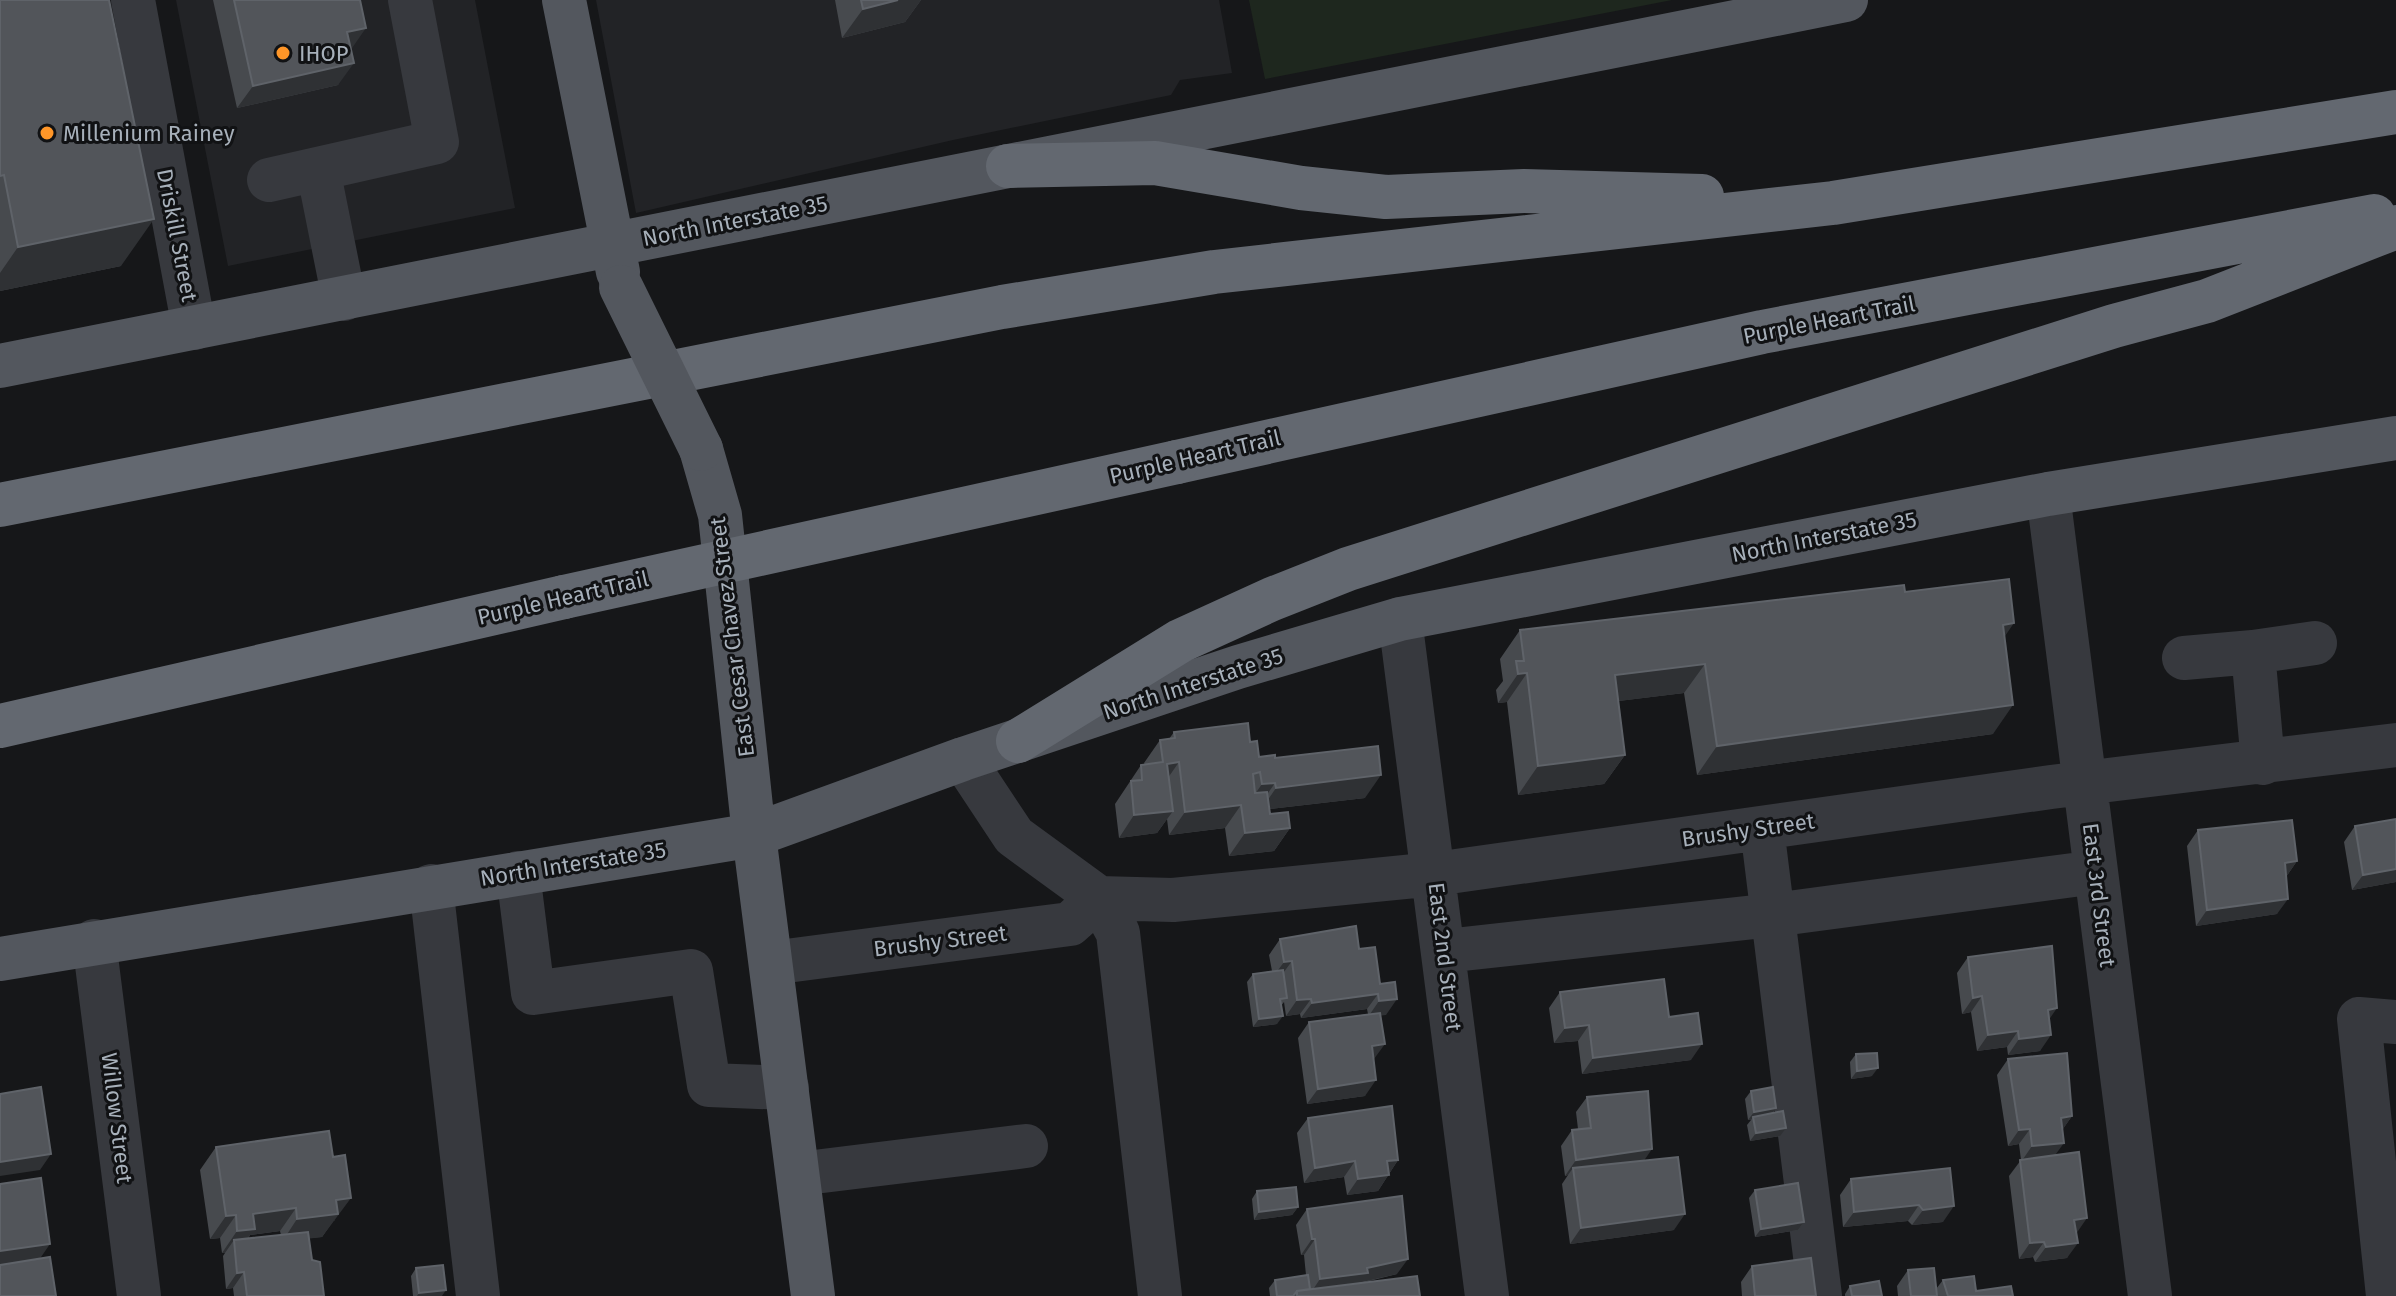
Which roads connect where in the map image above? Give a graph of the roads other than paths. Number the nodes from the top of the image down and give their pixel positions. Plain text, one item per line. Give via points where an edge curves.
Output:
1 (133, 0) edge
2 (410, 0) edge
3 (564, 0) edge
4 (1846, 0) edge
5 (2396, 112) edge
6 (1008, 166) junction
7 (318, 169) junction
8 (269, 180) dead end
9 (1833, 203) junction
10 (2396, 212) edge
11 (2396, 227) edge
12 (617, 266) junction
13 (344, 299) junction
14 (194, 328) junction
15 (0, 366) edge
16 (2396, 438) edge
17 (2048, 494) junction
18 (0, 505) edge
19 (1400, 619) junction
20 (2315, 643) dead end
21 (2253, 652) junction
22 (2184, 658) dead end
23 (0, 726) edge
24 (1018, 741) junction
25 (2396, 745) edge
26 (963, 759) junction
27 (2263, 763) junction
28 (2085, 782) junction
29 (1762, 828) junction
30 (754, 835) junction
31 (2096, 872) junction
32 (518, 873) junction
33 (1435, 874) junction
34 (431, 886) junction
35 (1099, 898) junction
36 (1773, 915) junction
37 (94, 941) junction
38 (1445, 951) junction
39 (0, 959) edge
40 (771, 963) junction
41 (2396, 1022) edge
42 (787, 1088) junction
43 (1026, 1146) dead end
44 (798, 1174) junction
45 (139, 1296) edge
46 (478, 1296) edge
47 (813, 1296) edge
48 (1160, 1296) edge
49 (1487, 1296) edge
50 (1820, 1296) edge
51 (2150, 1296) edge
52 (2388, 1296) edge

1 - 14 street, Driskill Street
2 - 7 street via 437,142
3 - 12 main road, East Cesar Chavez Street
4 - 6 main road, North Interstate 35
5 - 9 highway
6 - 9 highway via 1155,163 1386,197 1524,191
6 - 12 main road, North Interstate 35
7 - 8 street
7 - 13 street
9 - 18 highway via 1214,272 1062,297
10 - 23 highway, Purple Heart Trail, bridge via 1762,332
11 - 24 highway via 2207,301 2084,335 1348,569 1180,641
12 - 13 main road, North Interstate 35
12 - 30 main road, East Cesar Chavez Street, bridge via 701,449 720,515
13 - 14 main road, North Interstate 35
14 - 15 main road, North Interstate 35
16 - 17 main road, North Interstate 35
17 - 19 main road, North Interstate 35
17 - 28 street, East 3rd Street
19 - 24 main road, North Interstate 35
19 - 33 street, East 2nd Street
20 - 21 street
21 - 22 street
21 - 27 street
24 - 26 main road, North Interstate 35
25 - 27 street, Brushy Street
26 - 30 main road, North Interstate 35
26 - 35 street via 1014,836
27 - 28 street, Brushy Street
28 - 29 street, Brushy Street
28 - 31 street, East 3rd Street
29 - 33 street, Brushy Street
29 - 36 street
30 - 32 main road, North Interstate 35
30 - 40 main road, East Cesar Chavez Street
31 - 36 street
31 - 51 street, East 3rd Street
32 - 34 main road, North Interstate 35
32 - 42 street via 533,993 691,971 709,1085
33 - 35 street, Brushy Street via 1173,900
33 - 38 street, East 2nd Street
34 - 37 main road, North Interstate 35
34 - 46 street
35 - 40 street, Brushy Street via 1070,924
35 - 48 street via 1118,933
36 - 38 street
36 - 50 street
37 - 39 main road, North Interstate 35
37 - 45 street, Willow Street
38 - 49 street, East 2nd Street
40 - 42 main road, East Cesar Chavez Street
41 - 52 street via 2359,1019
42 - 44 main road, East Cesar Chavez Street
43 - 44 street
44 - 47 main road, East Cesar Chavez Street

